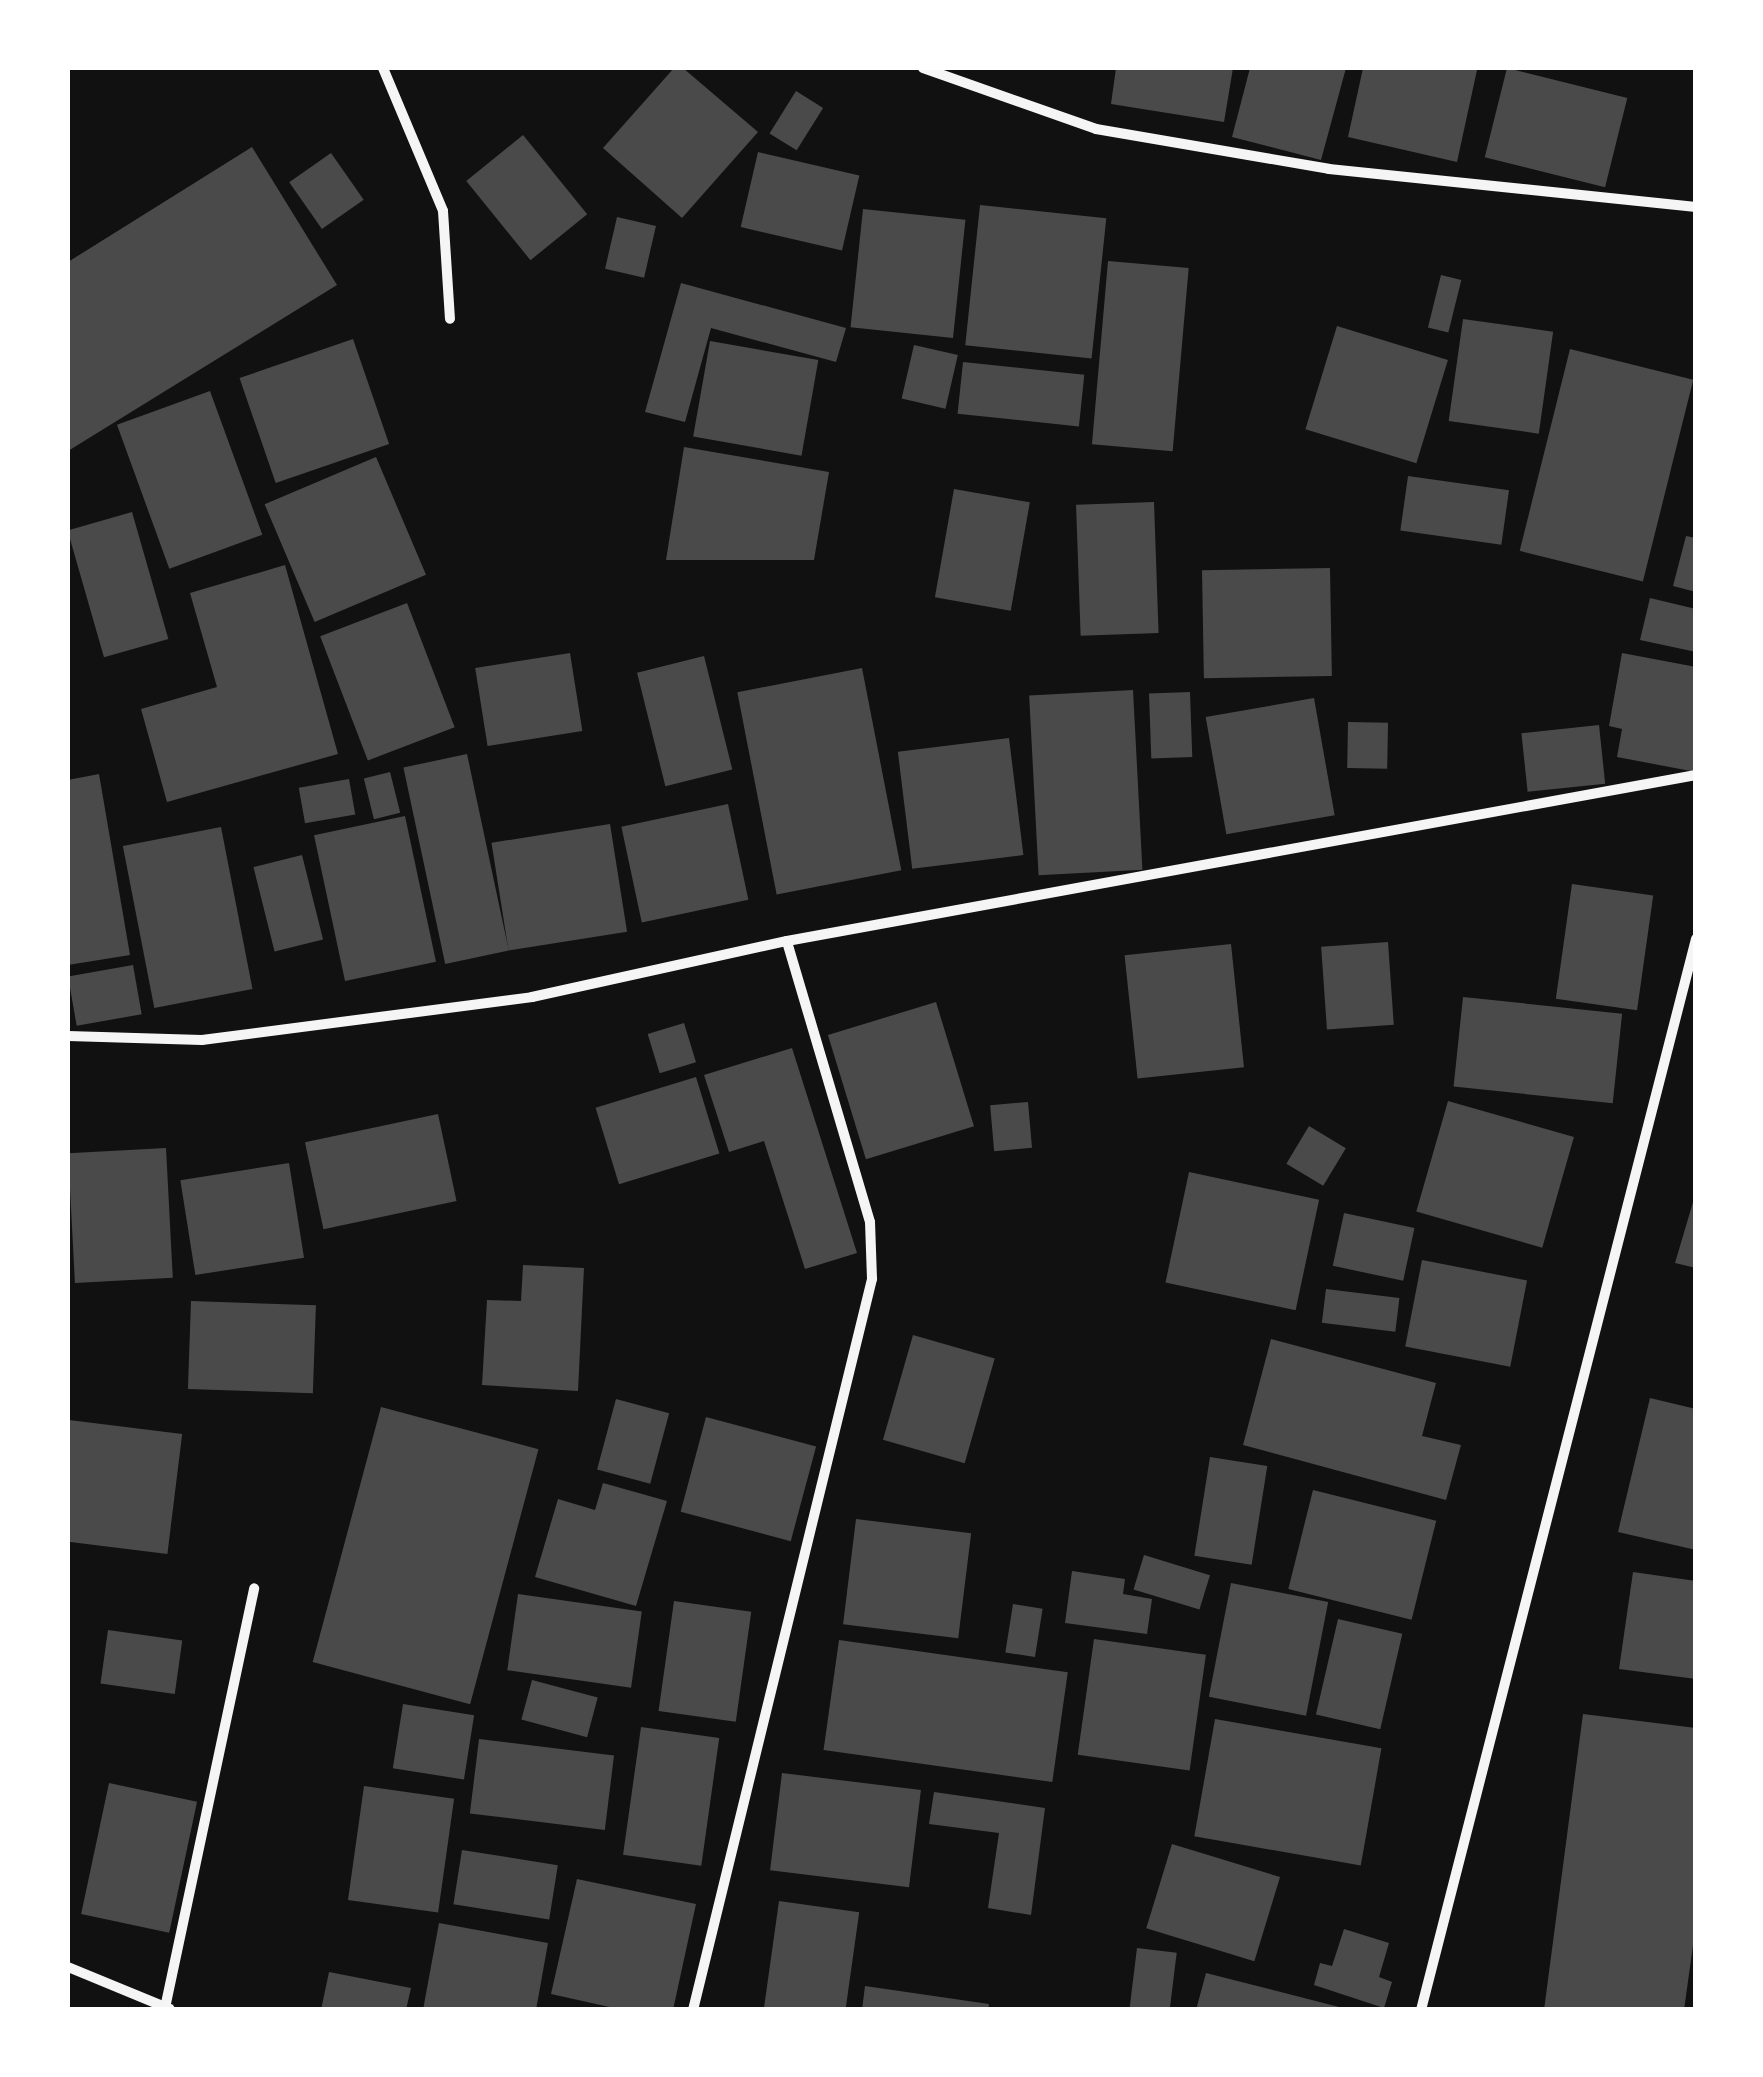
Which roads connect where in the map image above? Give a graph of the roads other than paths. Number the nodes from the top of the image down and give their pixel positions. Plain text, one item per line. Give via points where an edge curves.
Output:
1 (383, 68) edge
2 (923, 68) edge
3 (1696, 207) edge
4 (450, 319) dead end
5 (1696, 775) edge
6 (1696, 938) edge
7 (787, 941) junction
8 (68, 1036) edge
9 (254, 1588) dead end
10 (68, 1968) edge
11 (168, 2009) edge
12 (693, 2010) edge
13 (1421, 2010) edge

1 - 4 street via 443,211
2 - 3 street via 1096,129 1329,169
5 - 7 street
6 - 13 street
7 - 8 street via 532,997 222,1038
7 - 12 street via 870,1222 872,1279
9 - 11 street
10 - 11 street

